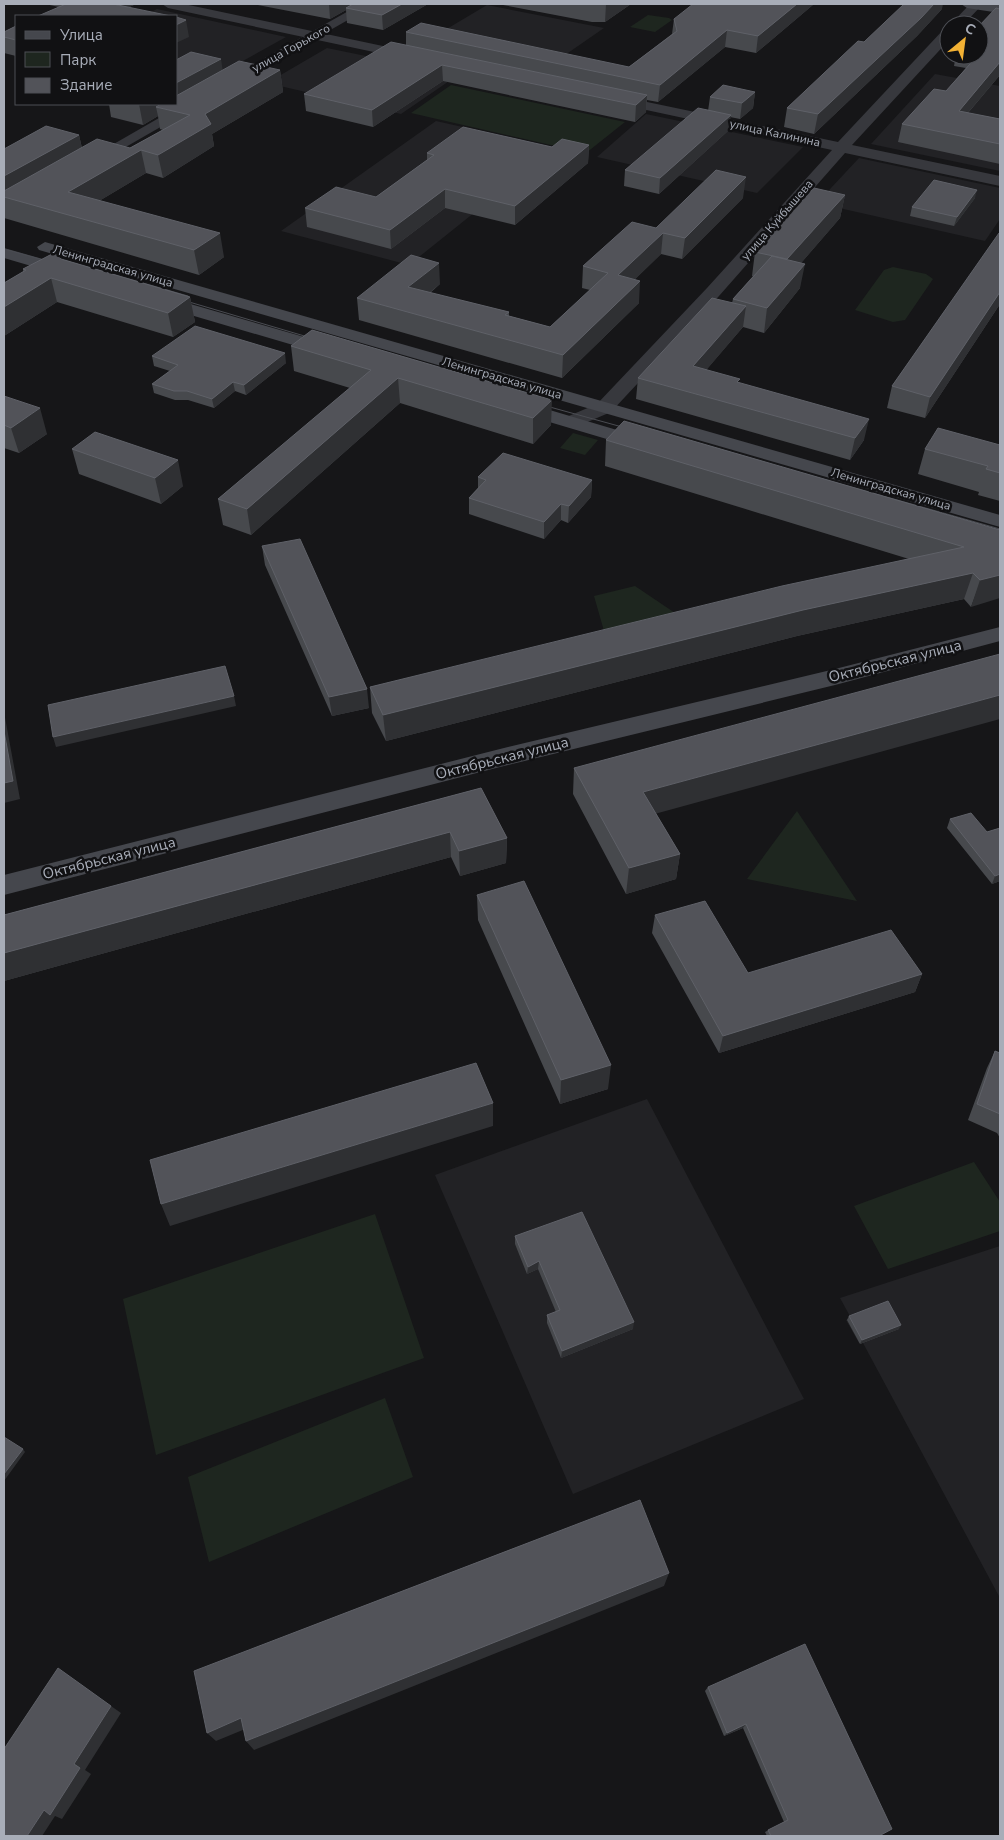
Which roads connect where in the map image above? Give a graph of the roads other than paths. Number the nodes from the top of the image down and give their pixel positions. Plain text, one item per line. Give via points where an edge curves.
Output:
1 (168, 4) edge
2 (370, 4) edge
3 (971, 4) edge
4 (1000, 9) edge
5 (963, 15) edge
6 (314, 35) junction
7 (939, 43) edge
8 (425, 59) edge
9 (595, 94) edge
10 (842, 148) junction
11 (75, 170) edge
12 (1000, 181) edge
13 (4, 235) edge
14 (4, 253) edge
15 (85, 278) edge
16 (141, 294) edge
17 (354, 357) edge
18 (496, 400) edge
19 (604, 408) junction
20 (571, 422) junction
21 (611, 434) junction
22 (668, 451) edge
23 (1000, 520) edge
24 (1000, 634) edge
25 (4, 885) edge

1 - 6 street
2 - 6 street, улица Горького
3 - 4 main road
3 - 5 street
6 - 8 street
6 - 11 street, улица Горького
7 - 10 street, улица Куйбышева
9 - 10 street, улица Калинина
10 - 12 street, улица Калинина
10 - 19 street, улица Куйбышева
13 - 19 main road, Ленинградская улица
14 - 15 main road, Ленинградская улица
16 - 17 main road, Ленинградская улица
18 - 20 main road, Ленинградская улица
19 - 20 street, улица Куйбышева
19 - 21 street
19 - 23 main road, Ленинградская улица
20 - 21 main road, Ленинградская улица
21 - 22 main road, Ленинградская улица
24 - 25 main road, Октябрьская улица

